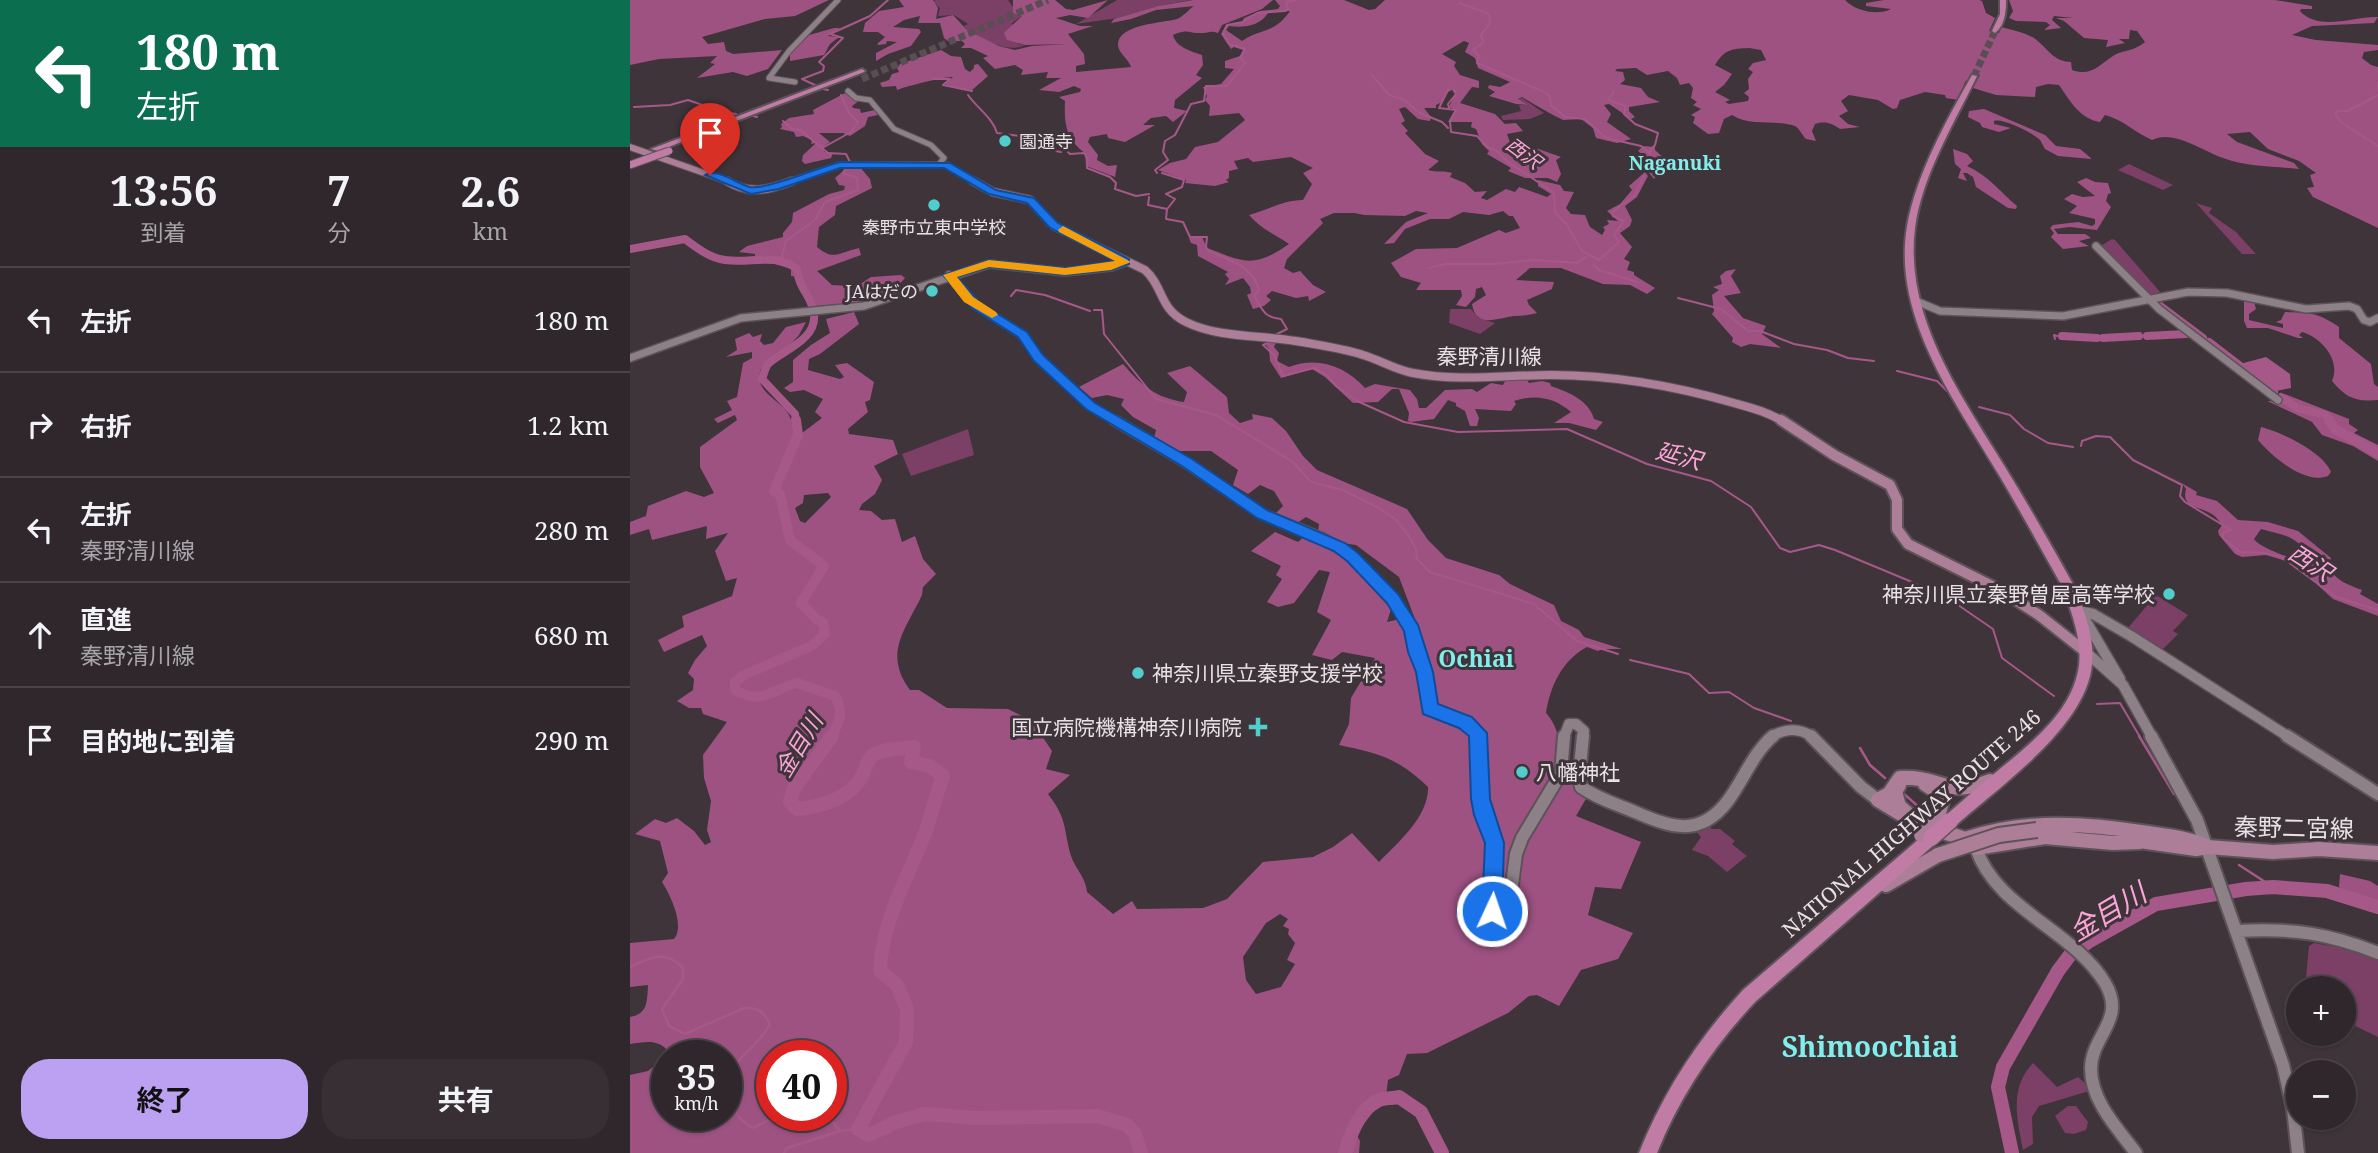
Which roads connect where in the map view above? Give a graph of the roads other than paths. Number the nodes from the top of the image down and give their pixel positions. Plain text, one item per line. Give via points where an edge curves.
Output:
1 (838, 0) edge
2 (2003, 0) edge
3 (1995, 31) tunnel mouth
4 (1974, 76) tunnel mouth
5 (795, 82) dead end
6 (848, 91) dead end
7 (630, 147) edge
8 (630, 158) edge
9 (939, 164) junction
10 (630, 165) edge
11 (2096, 246) dead end
12 (1125, 262) junction
13 (949, 275) junction
14 (1916, 300) junction
15 (2147, 300) junction
16 (2378, 318) edge
17 (630, 358) edge
18 (2278, 400) dead end
19 (2079, 611) junction
20 (2087, 653) junction
21 (2123, 684) junction
22 (2003, 775) junction
23 (1911, 778) junction
24 (2378, 794) edge
25 (1878, 800) junction
26 (1944, 819) junction
27 (1923, 832) junction
28 (2140, 842) junction
29 (1970, 844) junction
30 (2208, 847) junction
31 (2378, 853) edge
32 (1843, 915) junction
33 (2238, 931) junction
34 (2378, 953) edge
35 (1648, 1153) edge
36 (2136, 1153) edge
37 (2298, 1153) edge

1 - 5 street via 769,78
2 - 3 highway
4 - 14 highway, NATIONAL HIGHWAY ROUTE 246 via 1914,212 1910,259
6 - 9 street via 857,99 870,100 897,131 939,150 944,158
7 - 9 main road, 秦野清川線 via 747,190 776,187 845,165
8 - 10 highway, bridge via 862,75
9 - 12 main road, 秦野清川線 via 993,192 1031,200 1054,226
11 - 15 street
12 - 13 street via 1065,272 989,264
12 - 20 main road, 秦野清川線 via 1151,274 1172,313 1213,331 1362,354 1417,374 1640,382 1696,391 1758,409 1889,485 1897,500 1897,529 1908,544 2000,590
13 - 17 street via 873,304 732,320
13 - 25 street via 976,305 1022,335 1038,358 1090,406 1262,514 1340,547 1392,598 1412,630 1430,709 1466,723 1478,733 1483,815 1494,843 1495,925 1503,929 1507,923 1516,854 1562,773 1564,733 1569,724 1584,731 1581,787 1674,826 1705,822 1716,813 1768,740 1787,731 1805,731 1812,736
14 - 15 street via 1940,311 2063,316
14 - 19 highway, NATIONAL HIGHWAY ROUTE 246 via 1946,374
15 - 16 street via 2183,292 2227,293 2306,309 2349,306 2364,320
15 - 18 street
19 - 20 highway, NATIONAL HIGHWAY ROUTE 246
19 - 21 street
19 - 24 street via 2131,636
20 - 21 street
20 - 22 highway, NATIONAL HIGHWAY ROUTE 246 via 2083,682 2073,706 2050,735
21 - 30 street via 2184,792
22 - 23 main road via 1965,792
22 - 26 highway, NATIONAL HIGHWAY ROUTE 246
23 - 25 main road via 1896,780 1889,794
23 - 26 main road via 1933,789
23 - 27 main road via 1895,797
25 - 27 main road
26 - 27 highway, NATIONAL HIGHWAY ROUTE 246, bridge
27 - 29 main road
27 - 32 highway, NATIONAL HIGHWAY ROUTE 246 via 1889,874
28 - 29 main road via 2030,837
28 - 30 main road
28 - 32 main road, bridge via 2037,830 1998,835 1908,870
29 - 30 main road via 2010,826 2047,823 2193,840
29 - 36 street via 1986,873 2104,981 2113,1004 2107,1031 2093,1052 2092,1079 2107,1112
30 - 31 main road, 秦野二宮線
30 - 33 street
32 - 35 highway, NATIONAL HIGHWAY ROUTE 246 via 1722,1024 1672,1098
33 - 34 street via 2307,929
33 - 37 street via 2290,1090

